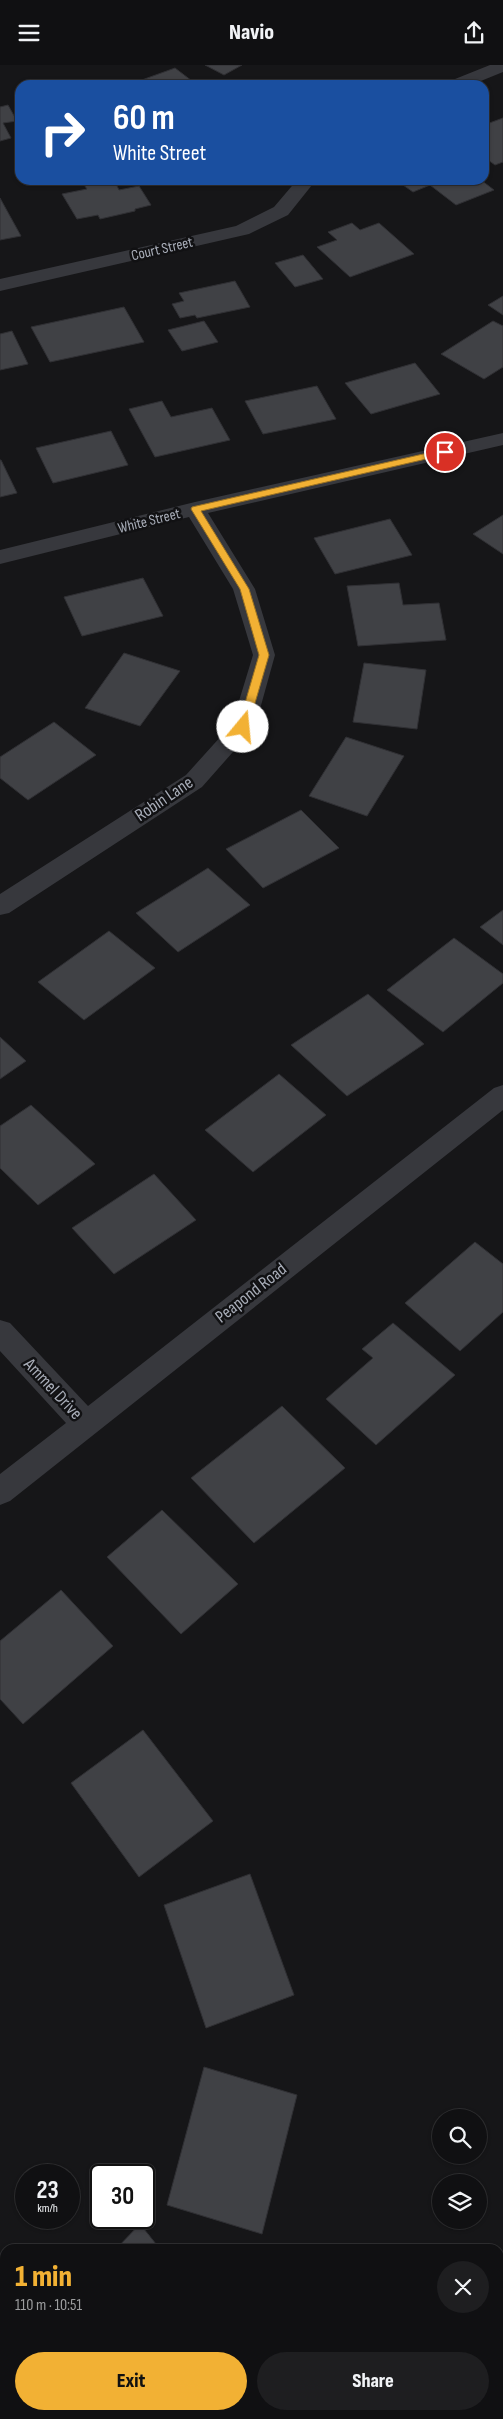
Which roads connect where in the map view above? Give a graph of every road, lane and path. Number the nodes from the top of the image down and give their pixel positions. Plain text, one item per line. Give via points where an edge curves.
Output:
1 (503, 66) edge
2 (468, 80) edge
3 (303, 185) edge
4 (0, 285) edge
5 (503, 439) edge
6 (195, 509) junction
7 (0, 557) edge
8 (0, 906) edge
9 (503, 1095) edge
10 (0, 1333) edge
11 (86, 1424) junction
12 (0, 1492) edge

1 - 2 street
3 - 4 street, Court Street via 281,211 242,230
5 - 6 street, White Street
6 - 7 street, White Street
6 - 8 street, Robin Lane via 244,589 264,655 243,727 194,781
9 - 11 street, Peapond Road
10 - 11 street, Ammel Drive
11 - 12 street, Peapond Road

